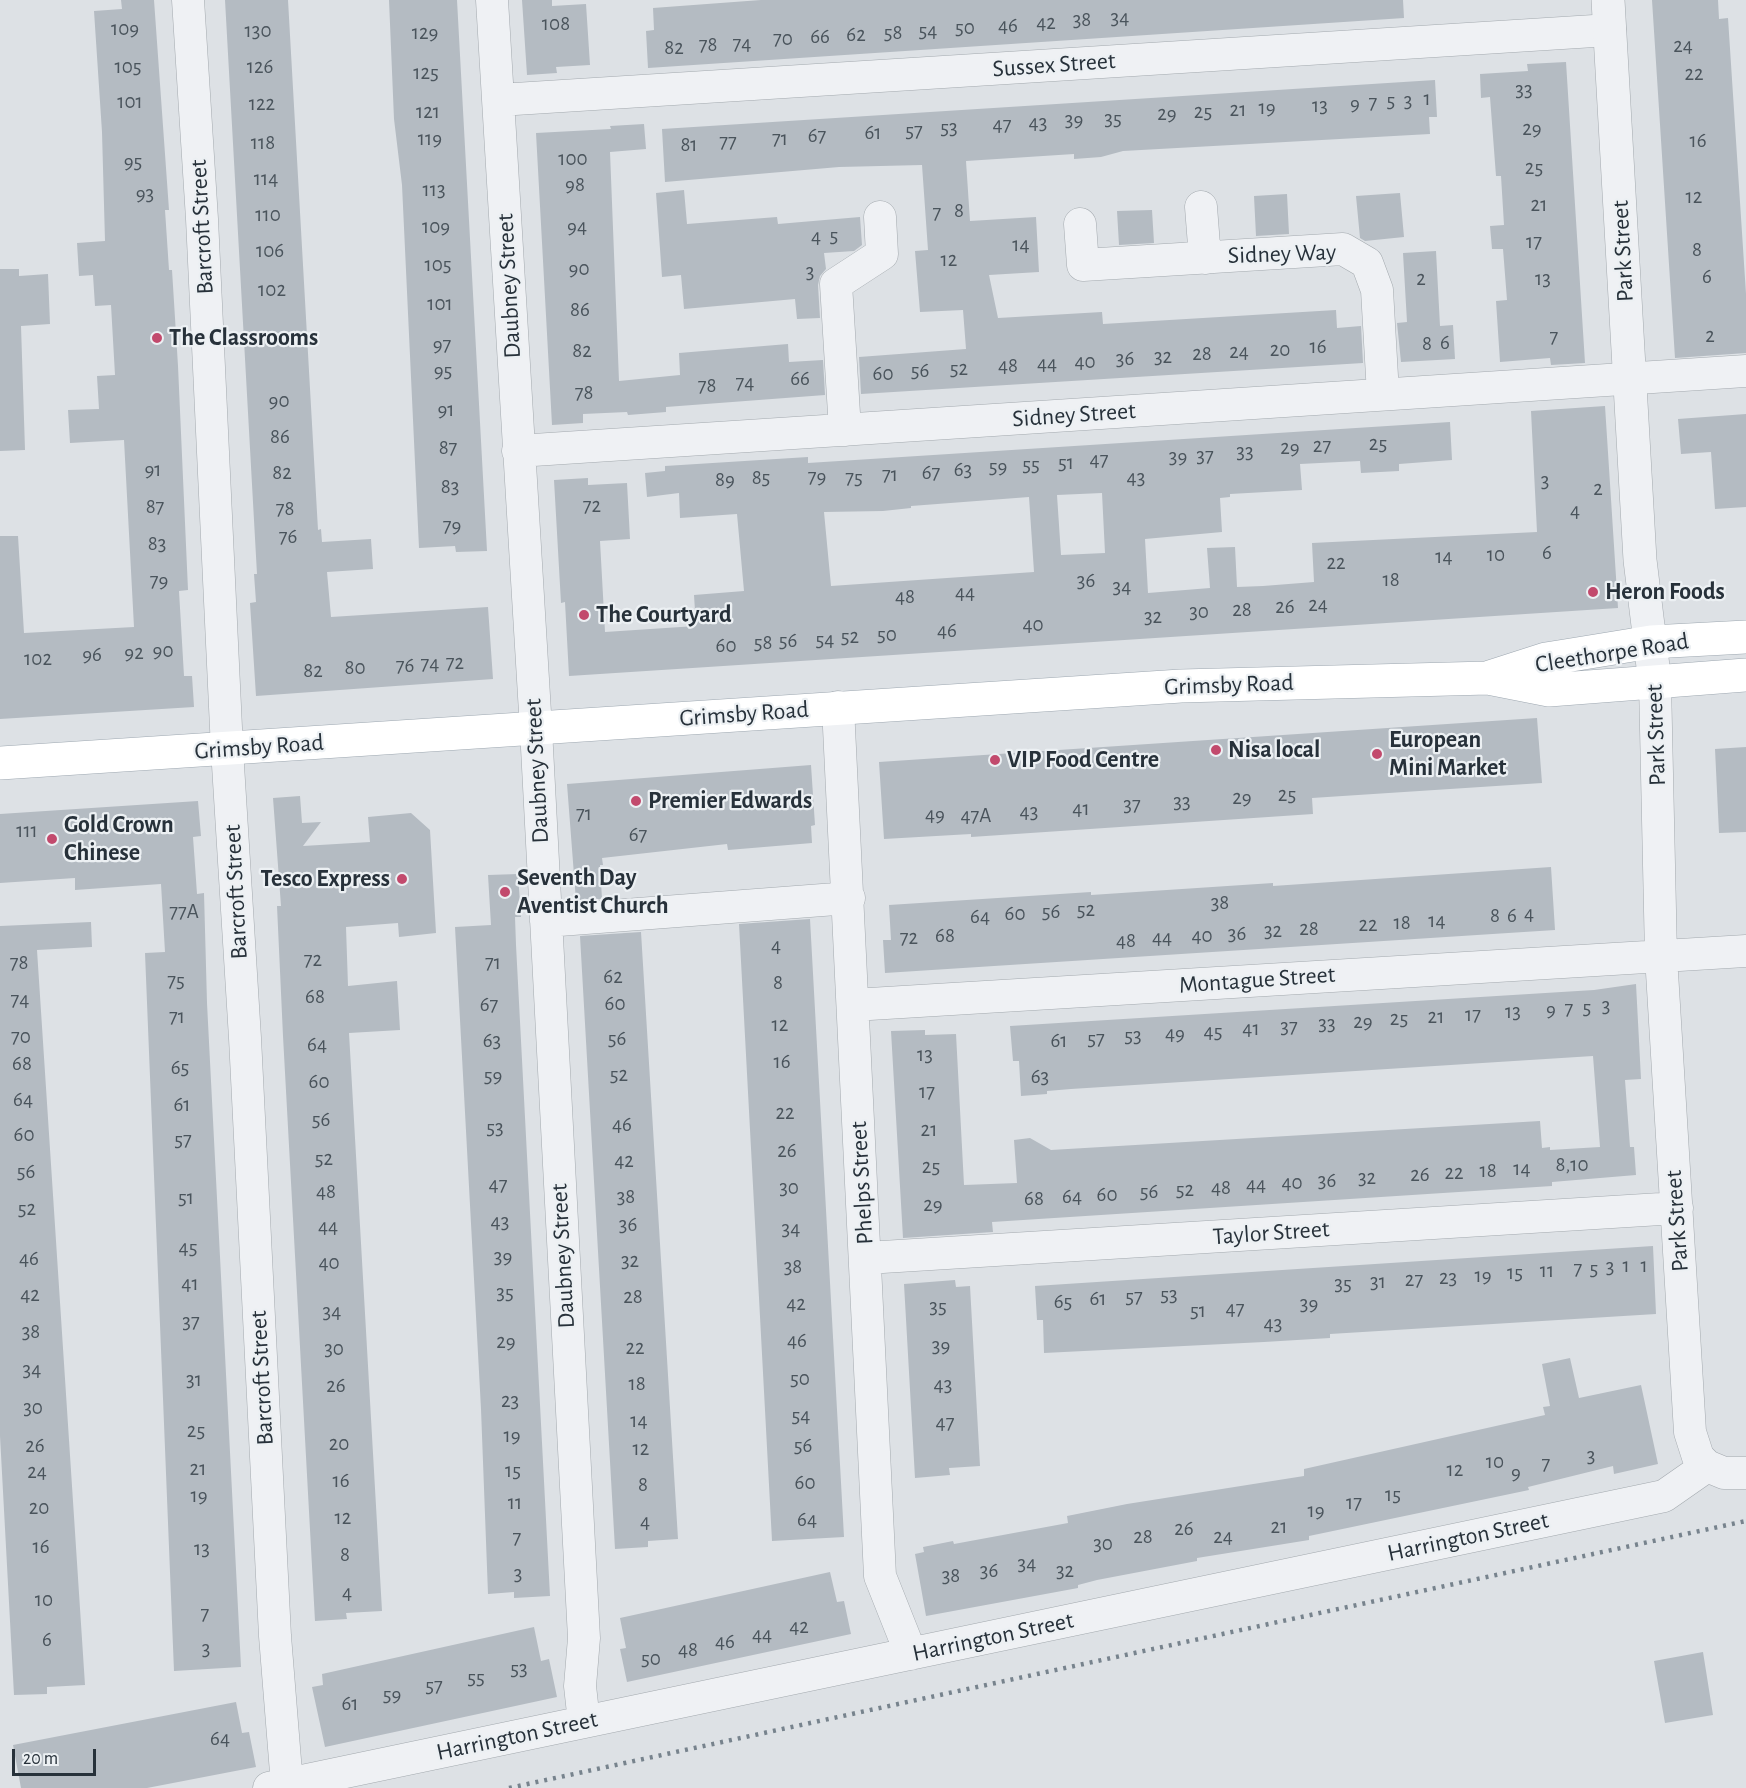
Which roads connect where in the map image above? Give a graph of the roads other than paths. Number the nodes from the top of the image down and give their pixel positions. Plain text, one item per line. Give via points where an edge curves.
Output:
1 (188, 0) edge
2 (492, 0) edge
3 (1609, 15) edge
4 (499, 100) junction
5 (1201, 207) dead end
6 (880, 217) dead end
7 (1080, 224) dead end
8 (1205, 258) junction
9 (1746, 371) edge
10 (1630, 378) junction
11 (1383, 394) junction
12 (845, 430) junction
13 (518, 452) junction
14 (1746, 637) edge
15 (1651, 642) junction
16 (1746, 675) edge
17 (1488, 678) junction
18 (1655, 683) junction
19 (838, 707) junction
20 (536, 729) junction
21 (227, 749) junction
22 (0, 763) edge
23 (849, 898) junction
24 (546, 921) junction
25 (1746, 951) edge
26 (1662, 956) junction
27 (853, 1005) junction
28 (1677, 1208) junction
29 (866, 1258) junction
30 (1707, 1466) junction
31 (1746, 1473) edge
32 (911, 1654) junction
33 (584, 1722) junction
34 (278, 1786) edge

1 - 21 street, Barcroft Street
2 - 4 street, Daubney Street
3 - 4 street, Sussex Street
3 - 10 street, Park Street
4 - 13 street, Daubney Street
5 - 8 street, Sidney Way
6 - 12 street via 882,254 836,284
7 - 8 street, Sidney Way via 1083,265
8 - 11 street, Sidney Way via 1343,249 1367,263 1377,290
9 - 10 street, Sidney Street
10 - 11 street, Sidney Street
10 - 15 street, Park Street via 1640,560
11 - 12 street, Sidney Street
12 - 13 street, Sidney Street
13 - 20 street, Daubney Street
14 - 15 main road, Cleethorpe Road
15 - 17 main road, Cleethorpe Road via 1546,659
15 - 18 street, Park Street
16 - 18 main road, Cleethorpe Road
17 - 18 main road, Cleethorpe Road via 1549,690
17 - 19 main road, Grimsby Road via 1181,686
18 - 26 street, Park Street
19 - 20 main road, Grimsby Road
19 - 23 street, Phelps Street
20 - 21 main road, Grimsby Road
20 - 24 street, Daubney Street
21 - 22 main road, Grimsby Road
21 - 34 street, Barcroft Street via 275,1636
23 - 24 street
23 - 27 street, Phelps Street
24 - 33 street, Daubney Street via 584,1638 580,1686
25 - 26 street, Montague Street
26 - 27 street, Montague Street
26 - 28 street, Park Street
27 - 29 street, Phelps Street
28 - 29 street, Taylor Street
28 - 30 street, Park Street via 1690,1432 1692,1446
29 - 32 street, Phelps Street via 880,1576
30 - 31 street via 1724,1473
30 - 32 street, Harrington Street via 1664,1496
32 - 33 street, Harrington Street
33 - 34 street, Harrington Street

